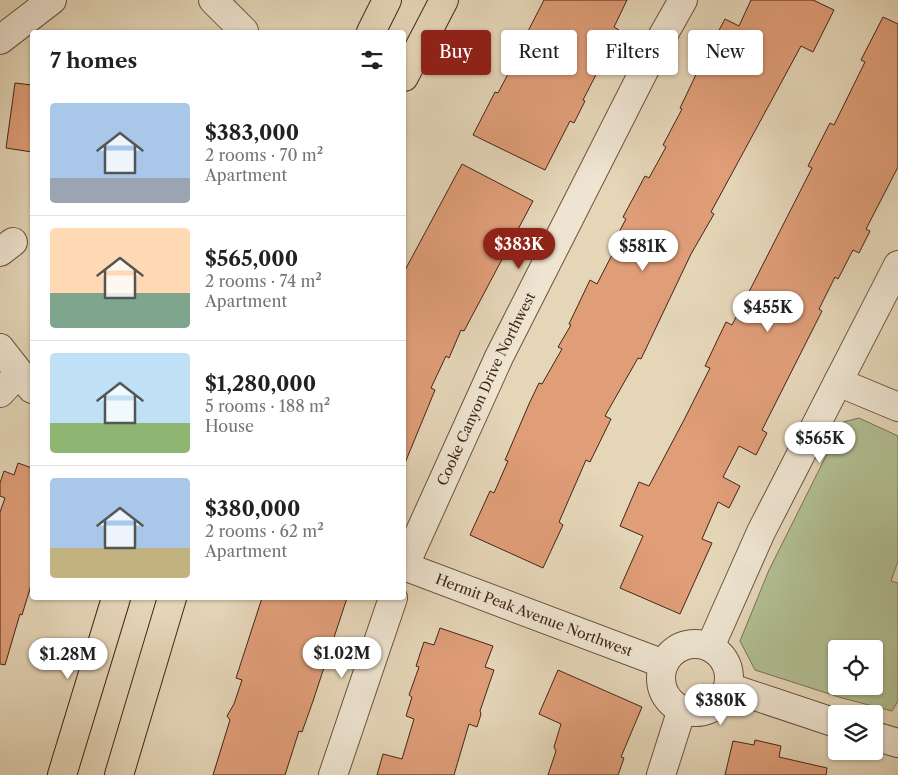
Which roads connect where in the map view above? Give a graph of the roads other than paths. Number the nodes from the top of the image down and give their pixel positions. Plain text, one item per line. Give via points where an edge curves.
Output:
1 (52, 0) edge
2 (213, 0) edge
3 (387, 0) edge
4 (444, 0) edge
5 (683, 0) edge
6 (243, 30) edge
7 (372, 30) edge
8 (0, 40) edge
9 (406, 73) edge
10 (898, 265) edge
11 (0, 348) edge
12 (26, 381) edge
13 (838, 382) junction
14 (0, 393) edge
15 (898, 407) edge
16 (406, 562) edge
17 (406, 567) edge
18 (115, 600) edge
19 (171, 600) edge
20 (392, 600) edge
21 (710, 647) junction
22 (664, 664) junction
23 (728, 686) junction
24 (682, 709) junction
25 (828, 720) edge
26 (883, 739) edge
27 (898, 743) edge
28 (62, 775) edge
29 (119, 775) edge
30 (333, 775) edge
31 (661, 775) edge

1 - 8 street
2 - 6 street
3 - 7 main road
4 - 9 main road
5 - 16 street, Cooke Canyon Drive Northwest via 499,357
10 - 13 street
11 - 12 street
12 - 14 street
13 - 15 street
13 - 21 street via 761,532
17 - 22 street, Hermit Peak Avenue Northwest
18 - 28 main road
19 - 29 main road
20 - 30 street
21 - 22 street via 689,644 670,654
21 - 23 street via 726,664
22 - 24 street via 661,674 665,695
23 - 24 street via 715,706 699,711
23 - 25 street
24 - 31 street
26 - 27 street

